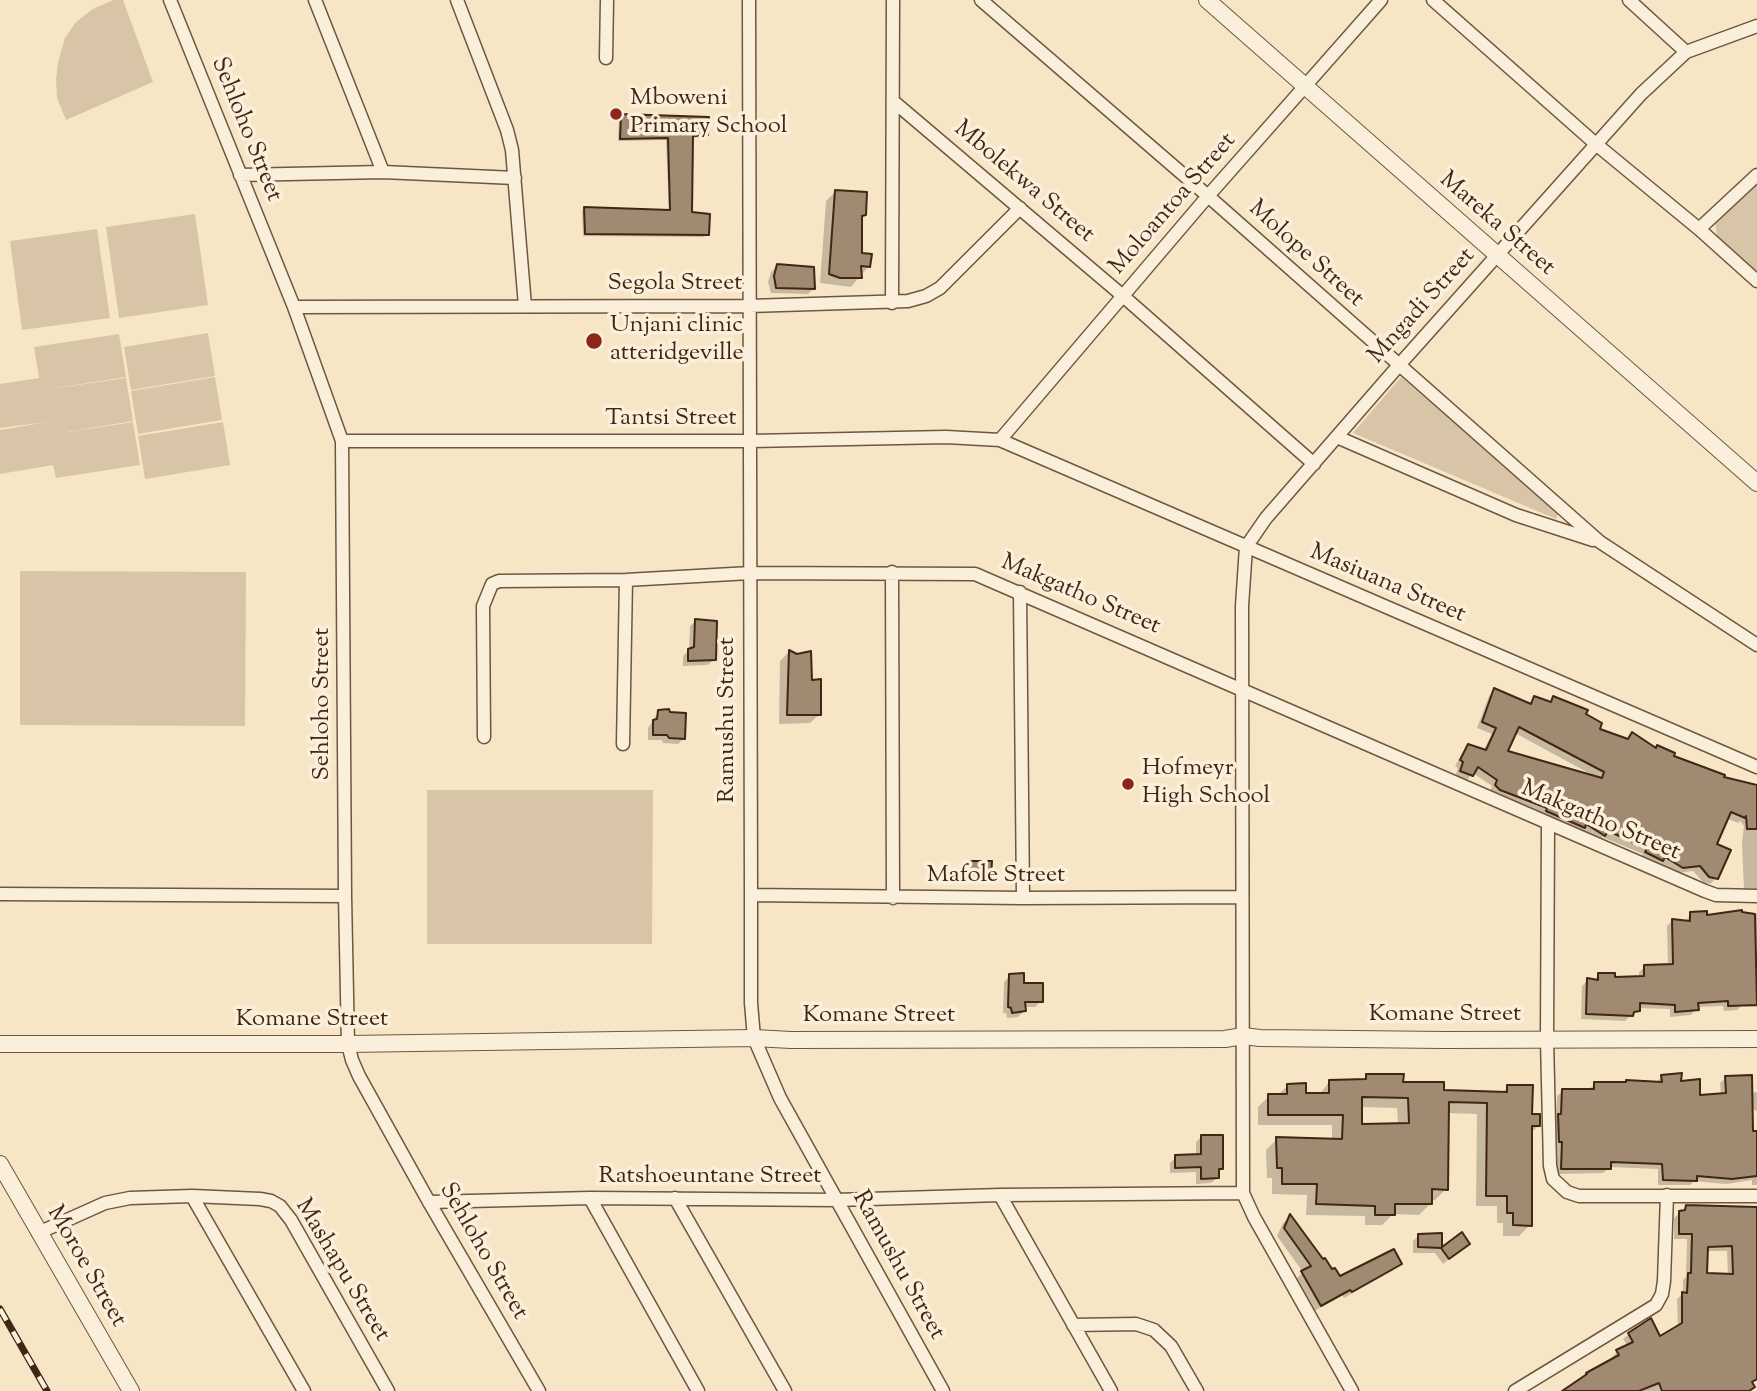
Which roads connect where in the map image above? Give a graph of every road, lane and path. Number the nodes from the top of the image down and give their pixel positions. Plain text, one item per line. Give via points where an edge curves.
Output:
1 (170, 0) edge
2 (315, 0) edge
3 (457, 0) edge
4 (607, 0) edge
5 (749, 0) edge
6 (893, 0) edge
7 (981, 0) edge
8 (1207, 0) edge
9 (1381, 0) edge
10 (1433, 0) edge
11 (1629, 0) edge
12 (1757, 26) edge
13 (1686, 52) junction
14 (606, 58) dead end
15 (1305, 85) junction
16 (893, 102) junction
17 (1597, 145) junction
18 (383, 172) junction
19 (240, 175) junction
20 (1757, 175) edge
21 (515, 178) junction
22 (1208, 196) junction
23 (1020, 208) junction
24 (1699, 229) junction
25 (1497, 256) junction
26 (1757, 281) edge
27 (1123, 296) junction
28 (892, 303) junction
29 (526, 306) junction
30 (749, 306) junction
31 (294, 307) junction
32 (1400, 364) junction
33 (1337, 437) junction
34 (1000, 440) junction
35 (342, 441) junction
36 (751, 441) junction
37 (1314, 464) junction
38 (1757, 483) edge
39 (1600, 542) junction
40 (1246, 547) junction
41 (892, 572) junction
42 (750, 573) junction
43 (626, 580) junction
44 (1020, 592) junction
45 (1757, 645) edge
46 (1241, 690) junction
47 (484, 737) dead end
48 (623, 744) dead end
49 (1757, 766) edge
50 (1548, 823) junction
51 (0, 894) edge
52 (751, 895) junction
53 (345, 896) junction
54 (1757, 896) edge
55 (1242, 897) junction
56 (893, 898) junction
57 (1023, 898) junction
58 (1243, 1036) junction
59 (754, 1038) junction
60 (1547, 1039) junction
61 (1757, 1039) edge
62 (348, 1044) junction
63 (0, 1045) edge
64 (0, 1164) edge
65 (1243, 1193) junction
66 (1000, 1195) junction
67 (1667, 1195) junction
68 (192, 1196) junction
69 (1757, 1196) edge
70 (590, 1198) junction
71 (675, 1199) junction
72 (836, 1200) junction
73 (429, 1202) junction
74 (38, 1233) junction
75 (1073, 1325) junction
76 (131, 1391) edge
77 (304, 1391) edge
78 (388, 1391) edge
79 (539, 1391) edge
80 (698, 1391) edge
81 (785, 1391) edge
82 (943, 1391) edge
83 (1111, 1391) edge
84 (1197, 1391) edge
85 (1352, 1391) edge
86 (1516, 1391) edge

1 - 19 street, Sehloho Street
2 - 18 street
3 - 21 street via 507,130
4 - 14 street
5 - 30 street, Ramushu Street
6 - 16 street
7 - 22 street, Molope Street
8 - 15 street, Mareka Street
9 - 15 street, Moloantoa Street
10 - 17 street
11 - 13 street
12 - 13 street, Mngadi Street
13 - 17 street, Mngadi Street
15 - 22 street, Moloantoa Street
15 - 25 street, Mareka Street
16 - 23 street, Mbolekwa Street
16 - 28 street
17 - 24 street
17 - 25 street, Mngadi Street
18 - 19 street
18 - 21 street
19 - 31 street, Sehloho Street
20 - 24 street
21 - 29 street
22 - 27 street, Moloantoa Street
22 - 32 street, Molope Street
23 - 27 street, Mbolekwa Street
23 - 28 street, Segola Street via 940,288
24 - 26 street
25 - 32 street, Mngadi Street
25 - 38 street, Mareka Street
27 - 34 street, Moloantoa Street
27 - 37 street, Mbolekwa Street
28 - 30 street, Segola Street
29 - 30 street, Segola Street
29 - 31 street, Segola Street
30 - 36 street, Ramushu Street
31 - 35 street, Sehloho Street
32 - 33 street, Mngadi Street
32 - 39 street, Molope Street
33 - 37 street, Mngadi Street
33 - 39 street, Molope Street via 1516,515
34 - 36 street, Tantsi Street
34 - 40 street, Masiuana Street
35 - 36 street, Tantsi Street
35 - 53 street, Sehloho Street
36 - 42 street, Ramushu Street
37 - 40 street, Mngadi Street
39 - 45 street, Molope Street
40 - 46 street
40 - 49 street, Masiuana Street
41 - 42 street, Makgatho Street
41 - 44 street, Makgatho Street via 975,574
41 - 56 street
42 - 43 street, Makgatho Street
42 - 52 street, Ramushu Street
43 - 47 street, Makgatho Street via 508,579 492,584 483,606
43 - 48 street
44 - 46 street, Makgatho Street
44 - 57 street
46 - 50 street, Makgatho Street
46 - 55 street
50 - 54 street, Makgatho Street via 1716,895
50 - 60 street
51 - 53 street
52 - 56 street, Mafole Street
52 - 59 street, Ramushu Street
53 - 62 street, Sehloho Street
55 - 57 street, Mafole Street
55 - 58 street
56 - 57 street, Mafole Street
58 - 59 street, Komane Street
58 - 60 street, Komane Street
58 - 65 street
59 - 62 street, Komane Street
59 - 72 street, Ramushu Street via 780,1098
60 - 61 street, Komane Street
60 - 67 street via 1553,1179 1579,1196
62 - 63 street, Komane Street
62 - 73 street, Sehloho Street via 359,1076
64 - 74 street, Moroe Street
65 - 66 street, Ratshoeuntane Street
65 - 85 street
66 - 72 street, Ratshoeuntane Street
66 - 75 street
67 - 69 street
67 - 86 street via 1664,1281 1656,1305
68 - 74 street, Mashapu Street via 116,1200
68 - 77 street
68 - 78 street, Mashapu Street via 260,1199 280,1206
70 - 71 street, Ratshoeuntane Street
70 - 73 street, Ratshoeuntane Street
70 - 80 street
71 - 72 street, Ratshoeuntane Street
71 - 81 street
72 - 82 street, Ramushu Street
73 - 79 street, Sehloho Street
74 - 76 street, Moroe Street
75 - 83 street
75 - 84 street via 1136,1324 1154,1330 1171,1346

